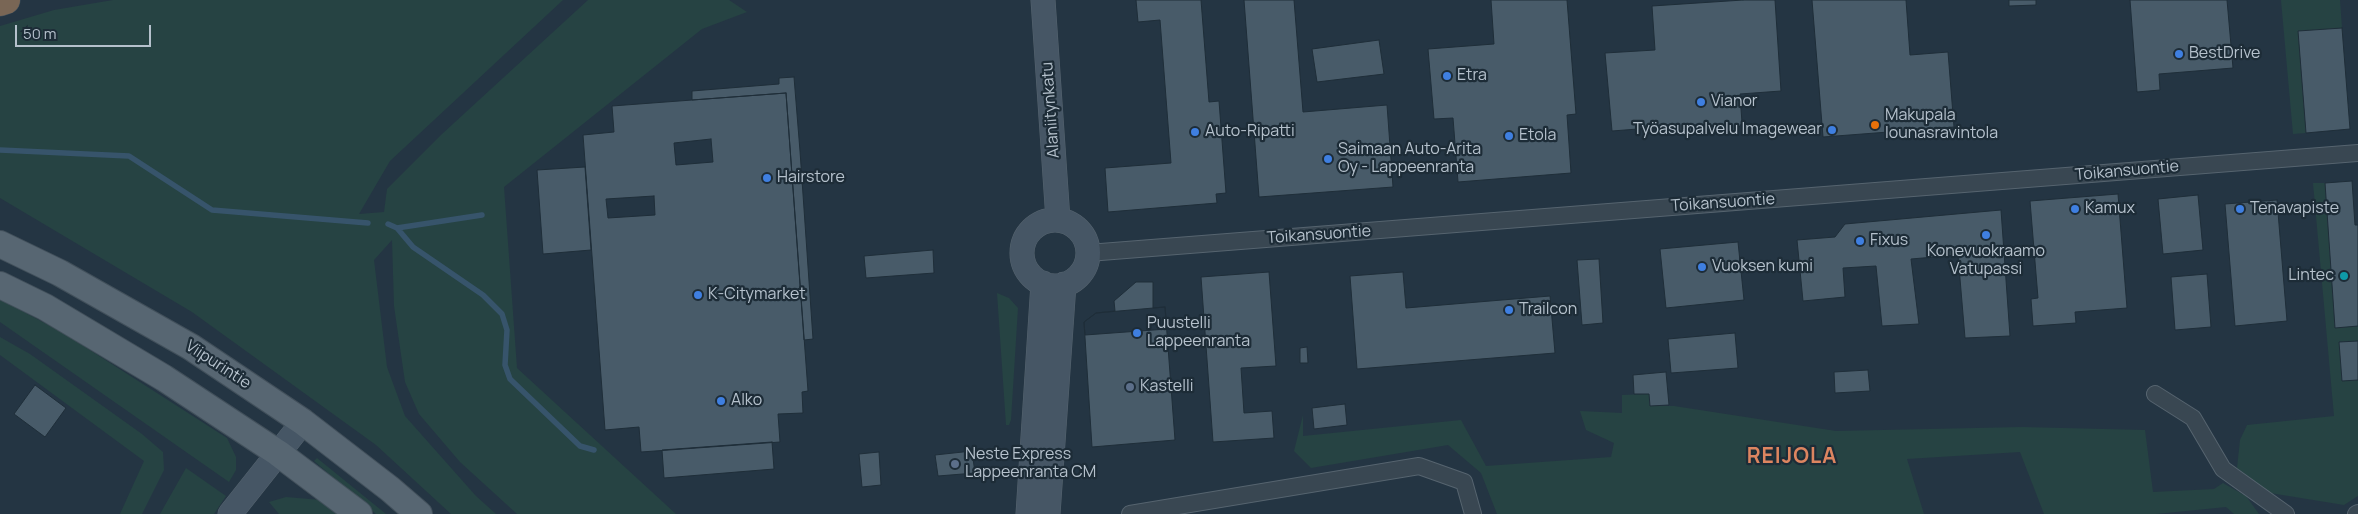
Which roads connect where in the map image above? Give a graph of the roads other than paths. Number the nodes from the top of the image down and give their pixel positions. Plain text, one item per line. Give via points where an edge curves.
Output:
1 (6, 0) edge
2 (1043, 0) edge
3 (0, 2) edge
4 (2358, 153) edge
5 (1058, 220) junction
6 (0, 244) edge
7 (1088, 253) junction
8 (1054, 284) junction
9 (0, 285) edge
10 (2154, 394) dead end
11 (303, 422) junction
12 (278, 453) junction
13 (230, 514) edge
14 (359, 514) edge
15 (418, 514) edge
16 (1028, 514) edge
17 (1048, 514) edge
18 (1130, 514) edge
19 (1473, 514) edge
20 (2286, 514) edge

1 - 3 highway
2 - 5 main road, Alaniitynkatu
4 - 7 street, Toikansuontie
5 - 7 main road via 1076,227 1082,234
5 - 8 main road via 1048,220 1032,229 1022,253 1030,274
6 - 11 main road, Viipurintie via 60,273 191,347
7 - 8 main road via 1078,276
8 - 16 main road
8 - 17 main road
9 - 12 main road via 45,307 164,378
10 - 20 street via 2193,418 2223,469
11 - 12 main road
11 - 15 main road, Viipurintie via 390,488
12 - 13 main road
12 - 14 main road
18 - 19 street via 1419,466 1464,482

